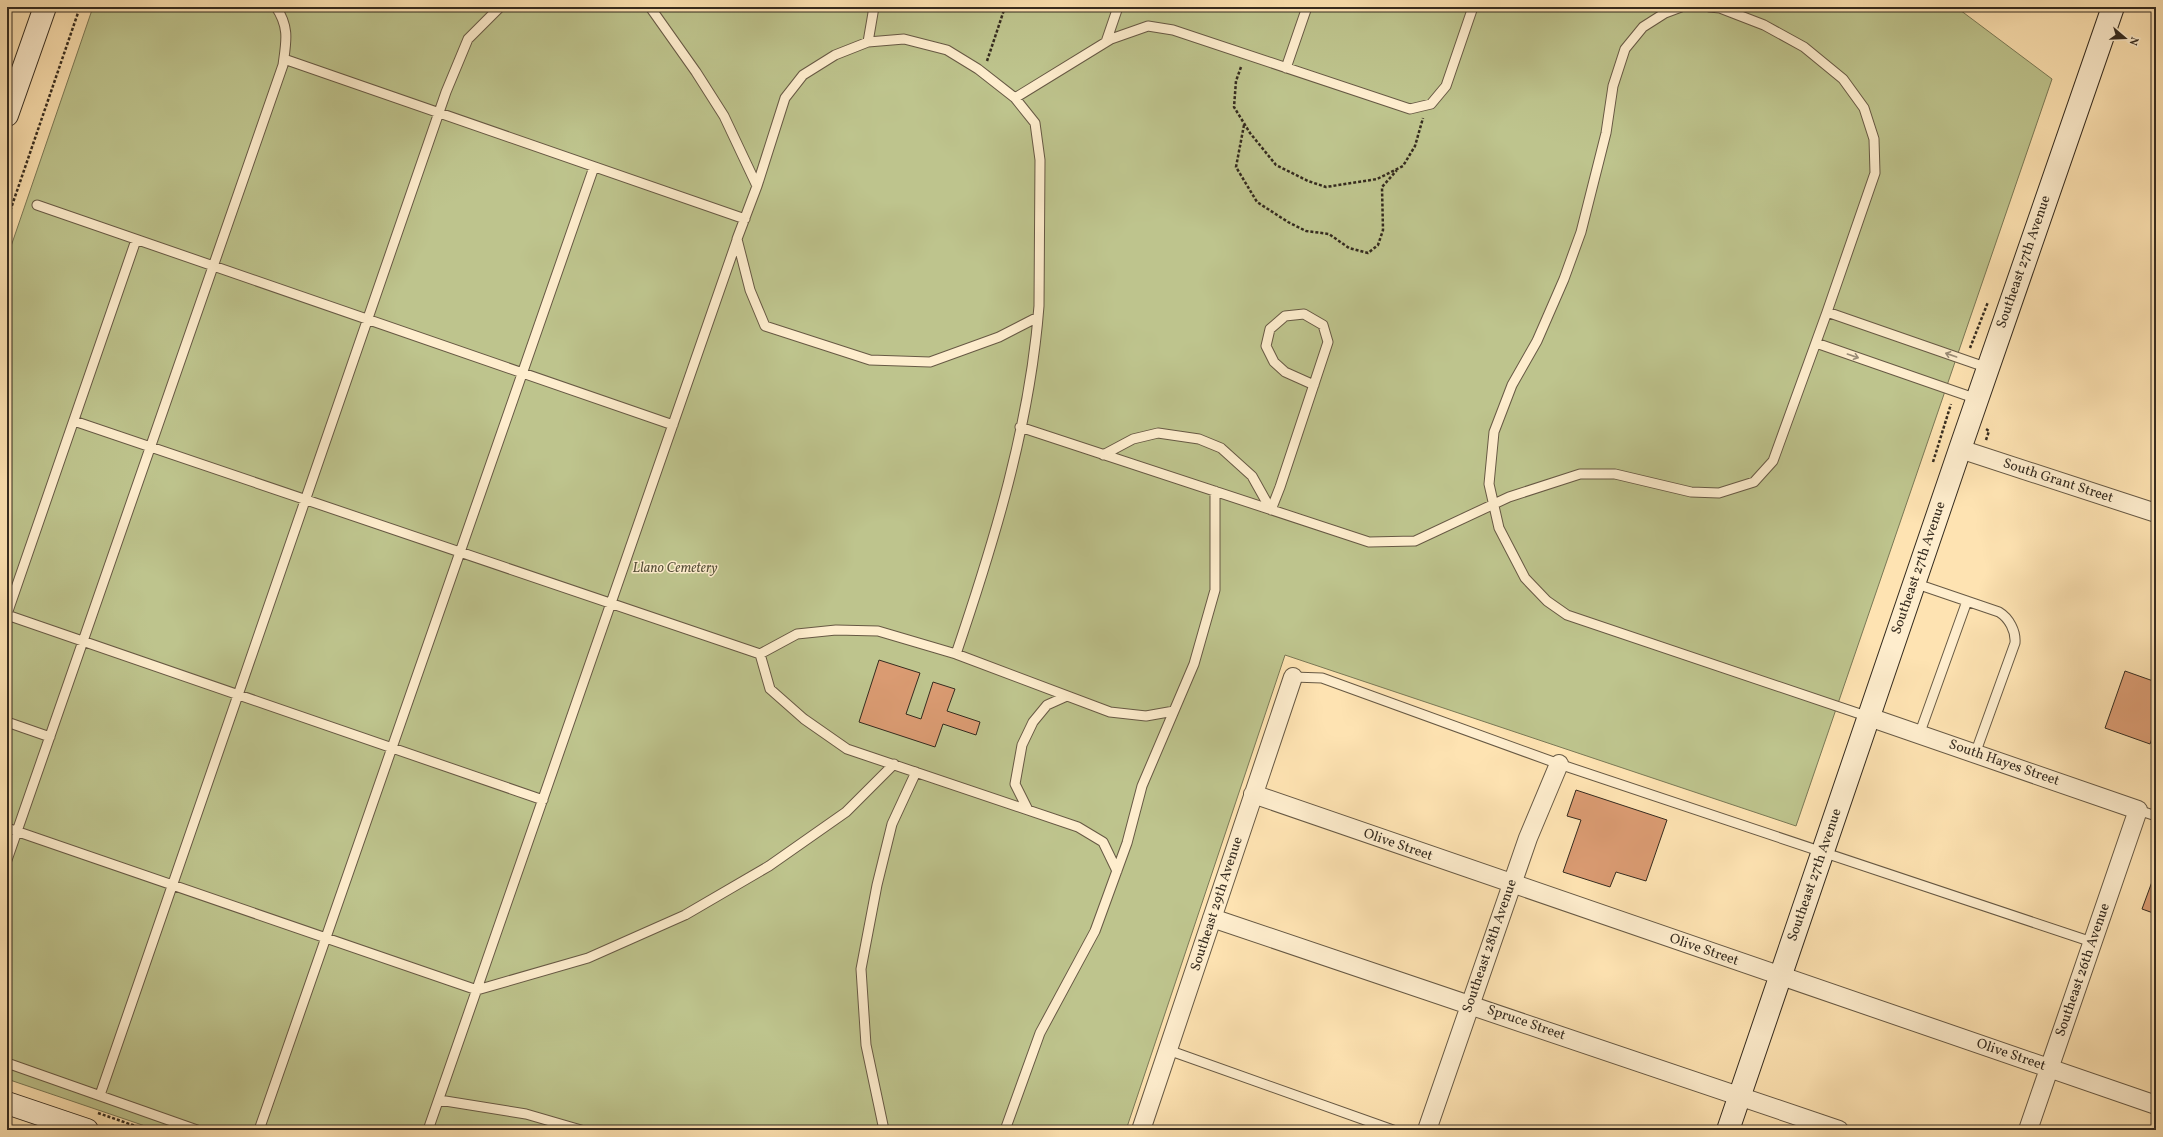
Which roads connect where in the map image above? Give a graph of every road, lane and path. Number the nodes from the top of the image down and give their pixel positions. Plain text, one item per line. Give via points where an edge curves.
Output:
1 (11, 7) edge
2 (45, 7) edge
3 (80, 7) edge
4 (276, 7) edge
5 (500, 7) edge
6 (650, 7) edge
7 (874, 7) edge
8 (1005, 7) edge
9 (1118, 7) edge
10 (1307, 7) edge
11 (1473, 7) edge
12 (1681, 7) edge
13 (1709, 7) edge
14 (2113, 7) edge
15 (7, 19) edge
16 (868, 42) junction
17 (1106, 42) junction
18 (1245, 54) junction
19 (284, 58) junction
20 (1286, 68) junction
21 (983, 73) junction
22 (11, 91) edge
23 (1015, 98) junction
24 (1422, 106) junction
25 (439, 113) junction
26 (7, 115) edge
27 (1244, 124) junction
28 (594, 167) junction
29 (1399, 168) junction
30 (757, 186) junction
31 (37, 205) dead end
32 (745, 219) junction
33 (7, 220) edge
34 (738, 239) junction
35 (136, 240) junction
36 (213, 267) junction
37 (1827, 312) junction
38 (1038, 317) junction
39 (368, 320) junction
40 (1816, 343) junction
41 (1988, 368) junction
42 (522, 373) junction
43 (1314, 384) junction
44 (1977, 399) junction
45 (1951, 404) dead end
46 (74, 420) junction
47 (673, 425) junction
48 (1020, 427) junction
49 (150, 447) junction
50 (1960, 449) junction
51 (1104, 455) junction
52 (1933, 462) dead end
53 (1215, 491) junction
54 (306, 500) junction
55 (1495, 505) junction
56 (1271, 510) junction
57 (2156, 513) edge
58 (460, 552) junction
59 (1914, 583) junction
60 (1967, 601) junction
61 (611, 604) junction
62 (7, 615) edge
63 (83, 641) junction
64 (760, 654) junction
65 (956, 654) junction
66 (1293, 677) joint
67 (238, 695) junction
68 (1067, 696) junction
69 (1174, 712) junction
70 (1869, 717) junction
71 (7, 722) edge
72 (1919, 735) junction
73 (50, 737) junction
74 (392, 748) junction
75 (1975, 754) junction
76 (894, 764) junction
77 (1559, 764) junction
78 (916, 772) junction
79 (1253, 794) junction
80 (543, 800) junction
81 (1028, 810) junction
82 (2138, 810) junction
83 (2156, 816) edge
84 (7, 828) edge
85 (17, 831) junction
86 (1823, 852) junction
87 (7, 860) edge
88 (1117, 871) junction
89 (1512, 884) junction
90 (172, 885) junction
91 (1212, 918) junction
92 (326, 938) junction
93 (2092, 942) junction
94 (1780, 976) junction
95 (477, 990) junction
96 (1470, 1004) junction
97 (1168, 1050) junction
98 (7, 1063) edge
99 (2049, 1068) junction
100 (100, 1095) junction
101 (1740, 1096) junction
102 (439, 1100) junction
103 (7, 1103) edge
104 (2156, 1105) edge
105 (7, 1126) edge
106 (19, 1130) edge
107 (87, 1130) edge
108 (198, 1130) edge
109 (259, 1130) edge
110 (428, 1130) edge
111 (580, 1130) edge
112 (884, 1130) edge
113 (1005, 1130) edge
114 (1141, 1130) edge
115 (1392, 1130) edge
116 (1427, 1130) edge
117 (1728, 1130) edge
118 (1839, 1130) edge
119 (2028, 1130) edge

1 - 15 path
2 - 22 main road
3 - 33 path
4 - 19 lane via 282,16 288,36
5 - 25 lane via 468,39
6 - 30 lane via 724,116
7 - 16 lane
8 - 21 path
9 - 17 lane
10 - 20 lane
11 - 24 lane via 1446,86 1431,104
12 - 55 lane via 1665,12 1643,27 1625,49 1613,86 1606,133 1581,232 1564,279 1537,341 1512,385 1494,432 1489,484
13 - 37 lane via 1720,8 1764,25 1804,47 1843,79 1864,108 1874,139 1875,173
14 - 41 main road, Southeast 27th Avenue
16 - 21 lane via 904,38 947,50
16 - 30 lane via 835,55 803,75 784,98
17 - 18 lane via 1148,26 1173,30
17 - 23 lane
18 - 20 lane
18 - 27 path via 1236,81 1234,107
19 - 25 lane
19 - 36 lane
20 - 24 lane via 1410,109
21 - 23 lane
22 - 26 main road
23 - 38 lane via 1035,122 1040,160
24 - 29 path via 1423,123 1415,146 1403,166
25 - 28 lane
25 - 39 lane
27 - 29 path via 1276,165 1326,187 1377,179
27 - 29 path via 1236,167 1257,202 1306,231 1329,234 1349,248 1368,253 1378,245 1383,230 1382,187
28 - 32 lane
28 - 42 lane
30 - 32 lane
31 - 35 lane
32 - 34 lane
34 - 38 lane via 750,290 765,326 870,360 930,362 999,337
34 - 47 lane
35 - 36 lane
35 - 46 lane
36 - 39 lane
36 - 49 lane
37 - 40 lane
41 -> 37 lane
38 - 48 lane via 1036,354
39 - 42 lane
39 - 54 lane
40 -> 44 lane
40 - 55 lane via 1773,461 1754,482 1719,493 1690,492 1615,474 1580,474 1509,497
41 - 44 main road, Southeast 27th Avenue
42 - 47 lane
42 - 58 lane
43 - 43 lane via 1328,342 1323,325 1304,314 1285,316 1270,329 1266,346 1274,362 1285,372
43 - 56 lane
44 - 50 main road, Southeast 27th Avenue
45 - 52 path
46 - 49 lane
46 - 62 lane
47 - 61 lane
48 - 51 lane
48 - 65 lane via 988,560
49 - 54 lane
49 - 63 lane
50 - 57 street, South Grant Street
50 - 59 main road, Southeast 27th Avenue
51 - 53 lane
51 - 56 lane via 1132,439 1158,433 1199,439 1221,448 1252,476
53 - 56 lane
53 - 69 lane via 1215,590 1194,664
54 - 58 lane
54 - 67 lane
55 - 56 lane via 1415,541 1369,542
55 - 70 lane via 1499,528 1525,578 1548,601 1567,615
58 - 61 lane
58 - 74 lane
59 - 60 lane
59 - 70 main road, Southeast 27th Avenue
60 - 72 lane
60 - 75 lane via 2006,616 2015,635 2015,643
61 - 64 lane
61 - 80 lane
62 - 63 lane
63 - 67 lane
63 - 73 lane
64 - 65 lane via 797,634 836,630 878,631
64 - 76 lane via 770,689 804,719 847,749
65 - 68 lane
66 - 77 lane via 1322,678
66 - 79 street, Southeast 29th Avenue
67 - 74 lane
67 - 90 lane
68 - 69 lane via 1110,712 1146,716
68 - 81 lane via 1047,705 1033,722 1022,745 1015,784
69 - 88 lane via 1142,786
70 - 72 street, South Hayes Street
70 - 86 main road, Southeast 27th Avenue
71 - 73 lane
72 - 75 street, South Hayes Street
73 - 85 lane
74 - 80 lane
74 - 92 lane
75 - 82 street, South Hayes Street
76 - 78 lane
76 - 95 lane via 846,812 769,866 686,915 588,958
77 - 86 lane
77 - 89 street, Southeast 28th Avenue
78 - 81 lane
78 - 112 lane via 892,824 861,969 866,1045
79 - 89 street, Olive Street
79 - 91 street, Southeast 29th Avenue
80 - 95 lane
81 - 88 lane via 1078,827 1103,842
82 - 83 lane
82 - 93 street, Southeast 26th Avenue
84 - 85 lane
85 - 87 lane
85 - 90 lane
86 - 93 lane
86 - 94 main road, Southeast 27th Avenue
88 - 113 lane via 1095,932 1040,1033
89 - 94 street, Olive Street
89 - 96 street, Southeast 28th Avenue
90 - 92 lane
90 - 100 lane
91 - 96 street, Spruce Street
91 - 97 street, Southeast 29th Avenue
92 - 95 lane
92 - 109 lane
93 - 99 street, Southeast 26th Avenue
94 - 99 street, Olive Street
94 - 101 main road, Southeast 27th Avenue
95 - 102 lane
96 - 101 street, Spruce Street
96 - 116 street, Southeast 28th Avenue
97 - 114 street, Southeast 29th Avenue
97 - 115 lane
98 - 100 lane
99 - 104 street, Olive Street
99 - 119 street, Southeast 26th Avenue
100 - 108 lane
101 - 117 main road, Southeast 27th Avenue
101 - 118 street, Spruce Street
102 - 110 lane
102 - 111 lane via 526,1114
103 - 107 main road
105 - 106 path

